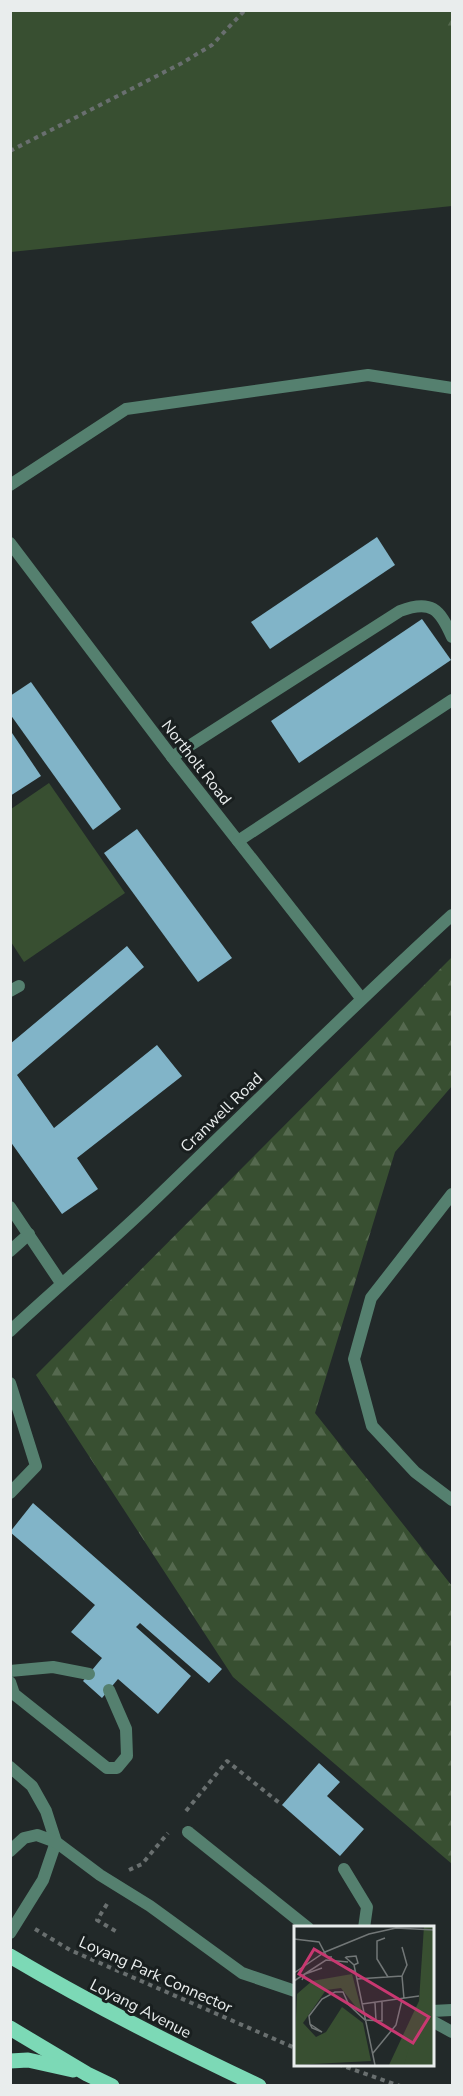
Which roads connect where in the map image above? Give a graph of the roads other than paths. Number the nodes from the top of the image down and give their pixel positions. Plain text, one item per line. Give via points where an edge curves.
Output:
1 (453, 388) edge
2 (10, 485) edge
3 (10, 543) edge
4 (453, 637) edge
5 (453, 700) edge
6 (172, 757) junction
7 (238, 841) junction
8 (453, 915) edge
9 (361, 998) junction
10 (453, 1194) edge
11 (10, 1207) edge
12 (29, 1234) junction
13 (10, 1251) edge
14 (61, 1283) junction
15 (10, 1331) edge
16 (10, 1383) edge
17 (10, 1493) edge
18 (453, 1500) edge
19 (10, 1671) edge
20 (89, 1674) dead end
21 (10, 1682) edge
22 (109, 1690) dead end
23 (10, 1767) edge
24 (188, 1832) dead end
25 (56, 1842) junction
26 (10, 1851) edge
27 (344, 1869) dead end
28 (306, 1926) edge
29 (364, 1926) edge
30 (10, 1933) edge
31 (10, 1956) edge
32 (294, 1991) edge
33 (453, 2010) edge
34 (433, 2011) edge
35 (433, 2022) edge
36 (10, 2028) edge
37 (453, 2032) edge
38 (10, 2061) edge
39 (87, 2074) junction
40 (112, 2085) edge
41 (259, 2085) edge

1 - 2 lane via 368,375 126,409
3 - 6 lane, Northolt Road
4 - 6 lane via 435,609 424,605 400,611
5 - 7 lane
6 - 7 lane, Northolt Road
7 - 9 lane, Northolt Road
8 - 9 lane, Cranwell Road
9 - 14 lane, Cranwell Road via 147,1207
10 - 18 lane via 371,1298 354,1359 372,1426 415,1472
11 - 12 lane
12 - 13 lane
12 - 14 lane
14 - 15 lane, Cranwell Road
16 - 17 lane via 36,1466
19 - 20 lane via 53,1667
21 - 22 lane via 14,1694 107,1768 117,1768 127,1756 126,1729
23 - 25 lane via 32,1786 46,1811
24 - 28 lane
25 - 26 lane via 30,1836
25 - 30 lane via 43,1880
25 - 32 lane via 242,1973
27 - 29 lane via 367,1907
31 - 41 main road, Loyang Avenue via 79,1997
33 - 34 lane
35 - 37 lane
36 - 39 main road
38 - 39 main road via 28,2060
39 - 40 main road

